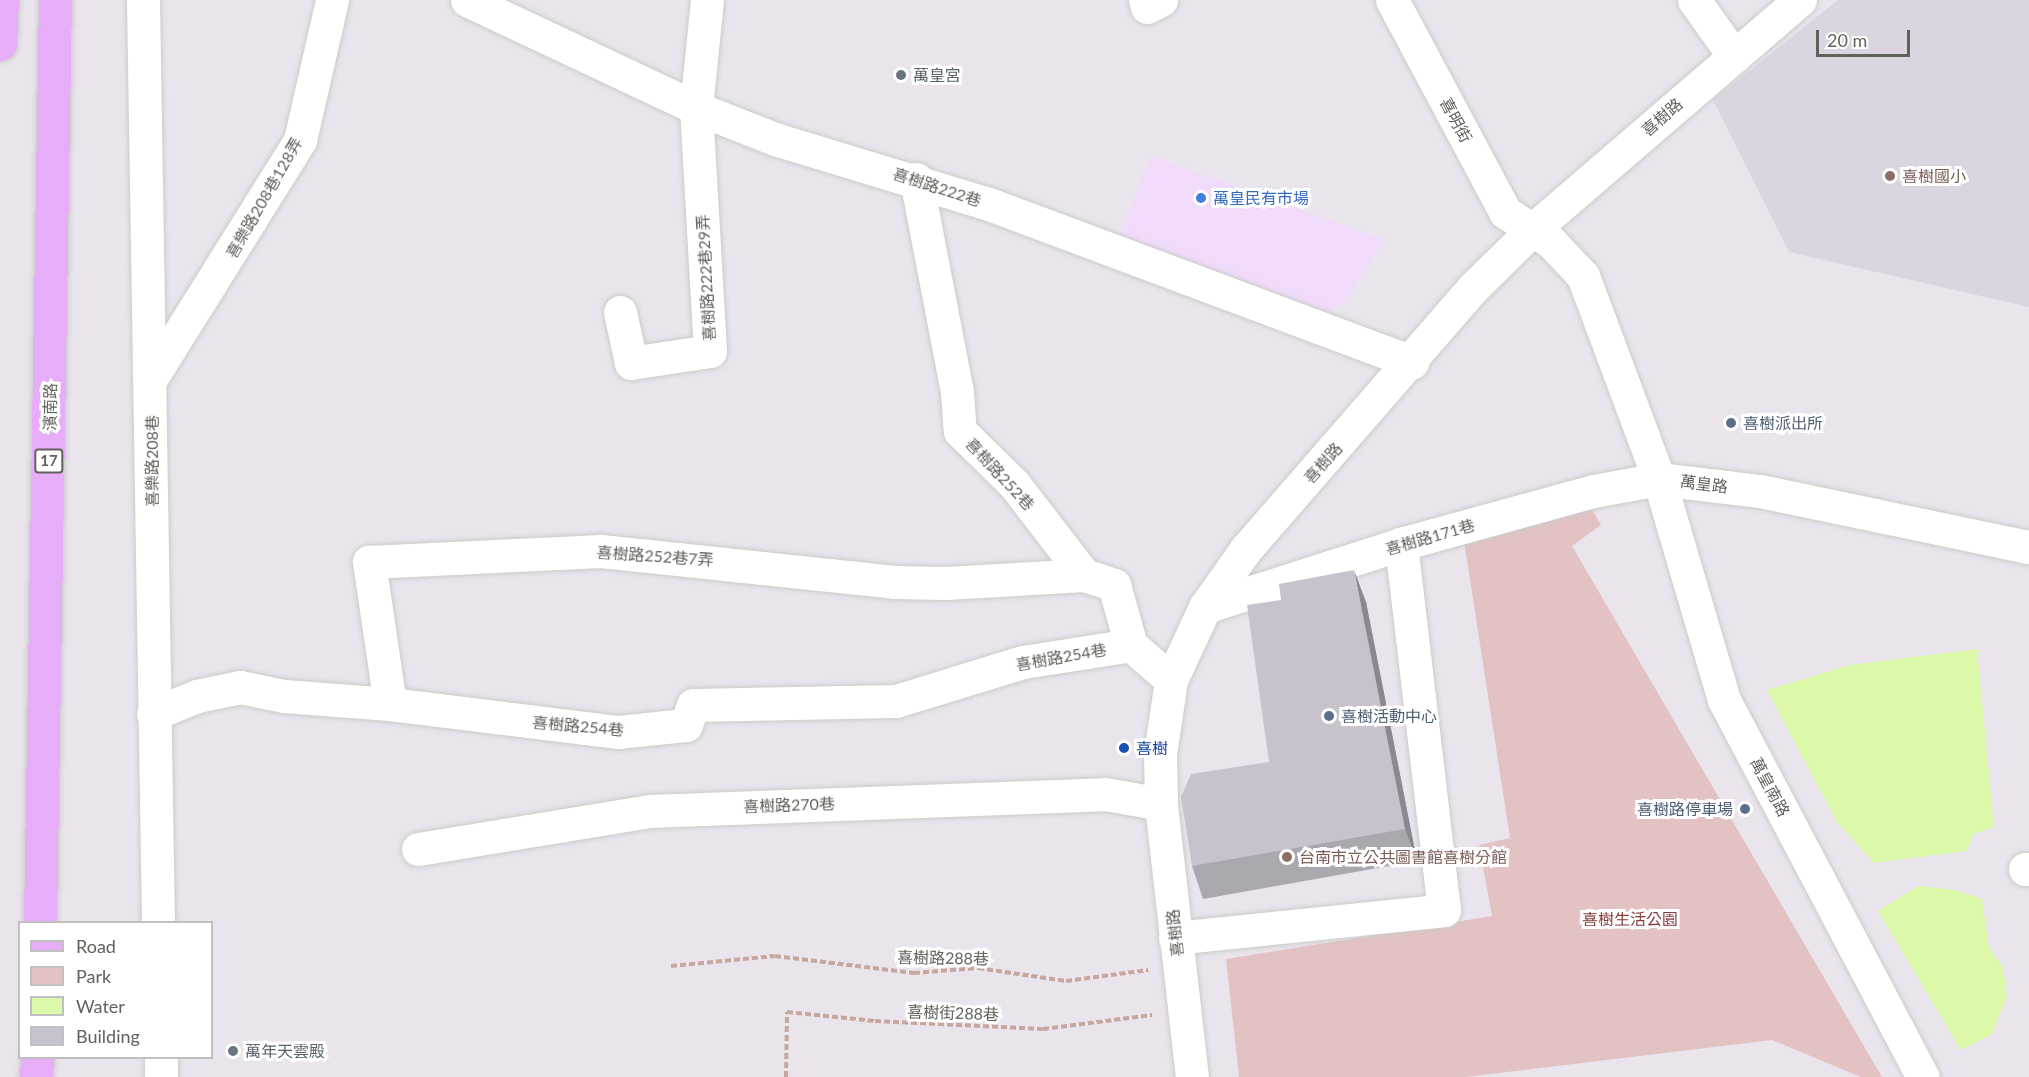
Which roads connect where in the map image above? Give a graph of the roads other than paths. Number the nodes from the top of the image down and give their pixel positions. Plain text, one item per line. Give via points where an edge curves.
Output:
1 (2, 0) edge
2 (55, 0) edge
3 (143, 0) edge
4 (332, 0) edge
5 (467, 0) edge
6 (707, 0) edge
7 (1145, 0) edge
8 (1161, 0) edge
9 (1392, 0) edge
10 (1694, 0) edge
11 (1800, 0) edge
12 (0, 44) edge
13 (1734, 56) junction
14 (696, 108) junction
15 (916, 179) junction
16 (1530, 231) junction
17 (620, 312) dead end
18 (1413, 362) junction
19 (152, 377) junction
20 (1659, 479) junction
21 (1401, 544) junction
22 (2029, 548) edge
23 (1084, 574) junction
24 (1205, 607) junction
25 (1131, 645) junction
26 (1171, 680) junction
27 (390, 704) junction
28 (153, 714) junction
29 (1161, 804) junction
30 (418, 849) dead end
31 (39, 921) edge
32 (158, 921) edge
33 (1177, 952) junction
34 (37, 1059) edge
35 (161, 1059) edge
36 (36, 1077) edge
37 (161, 1077) edge
38 (1192, 1077) edge
39 (1923, 1077) edge

1 - 12 main road
2 - 31 main road, 濱南路 / 17
3 - 19 street, 喜樂路208巷
4 - 19 street, 喜樂路208巷128弄 via 300,140
5 - 14 street, 喜樹路222巷
6 - 14 street
7 - 8 street via 1147,7
9 - 16 street, 喜明街 via 1497,199 1512,220
10 - 13 street
11 - 13 street, 喜樹路
13 - 16 street, 喜樹路
14 - 15 street, 喜樹路222巷 via 775,139
14 - 17 street, 喜樹路222巷29弄 via 710,351 631,363
15 - 18 street, 喜樹路222巷
15 - 23 street, 喜樹路252巷 via 957,392 960,431 1014,484
16 - 18 street, 喜樹路 via 1474,287
16 - 20 street, 萬皇路 via 1551,242 1583,276
18 - 24 street, 喜樹路 via 1246,549
19 - 28 street, 喜樂路208巷
20 - 21 street, 喜樹路171巷 via 1594,491
20 - 22 street, 萬皇路 via 1760,491
20 - 39 street, 萬皇南路 via 1724,700
21 - 24 street, 喜樹路171巷
21 - 33 street via 1444,910
23 - 25 street via 1114,585
23 - 27 street, 喜樹路252巷7弄 via 946,583 894,582 601,551 369,562
24 - 26 street, 喜樹路
25 - 26 street
25 - 27 street, 喜樹路254巷 via 1023,662 896,701 693,705 686,725 618,732
26 - 29 street, 喜樹路 via 1160,754
27 - 28 street, 喜樹路254巷 via 284,696 240,687 196,696
28 - 32 street, 喜樂路208巷
29 - 30 street, 喜樹路270巷 via 1105,794 649,811
29 - 33 street, 喜樹路
33 - 38 street, 喜樹路
34 - 36 main road
35 - 37 street

